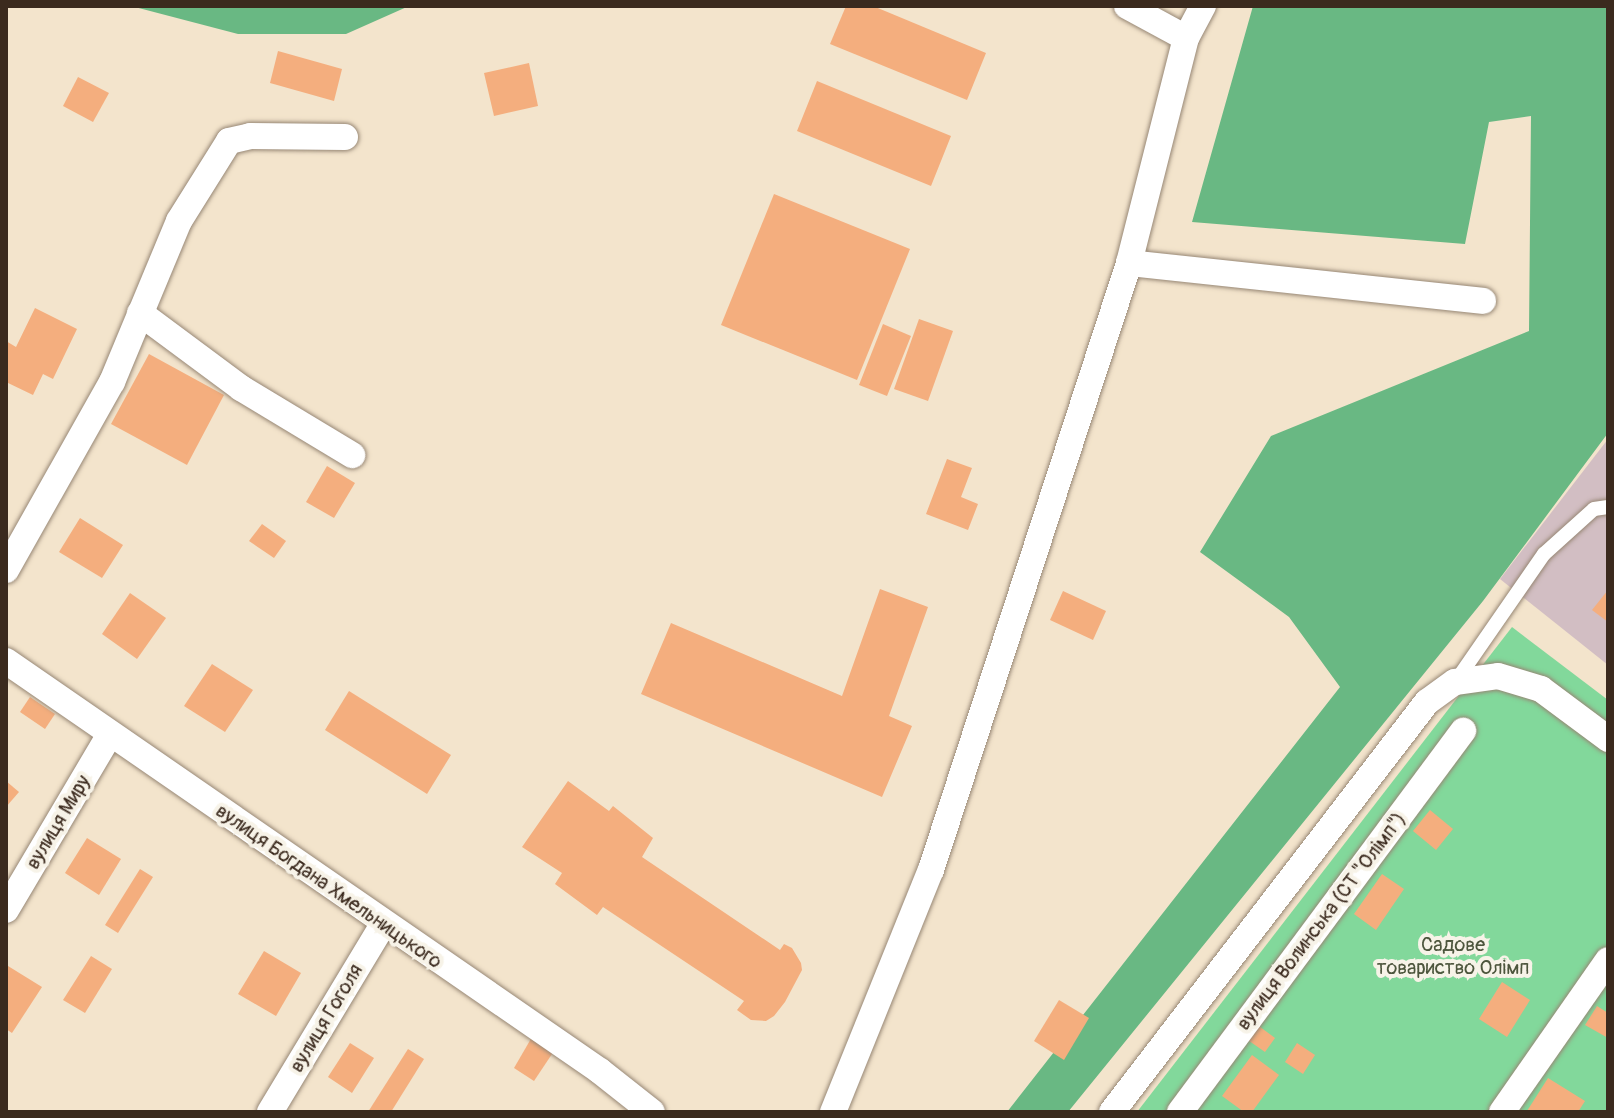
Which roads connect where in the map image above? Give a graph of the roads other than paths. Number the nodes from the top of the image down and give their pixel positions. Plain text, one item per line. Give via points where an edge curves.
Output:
1 (1127, 6) edge
2 (1203, 6) edge
3 (1186, 38) junction
4 (345, 137) dead end
5 (1129, 263) junction
6 (1483, 301) dead end
7 (140, 313) junction
8 (352, 455) dead end
9 (1608, 507) edge
10 (6, 570) edge
11 (6, 661) edge
12 (1455, 682) junction
13 (1463, 731) dead end
14 (110, 734) junction
15 (1608, 739) edge
16 (6, 910) edge
17 (383, 925) junction
18 (1608, 960) edge
19 (270, 1112) edge
20 (652, 1112) edge
21 (833, 1112) edge
22 (1112, 1112) edge
23 (1180, 1112) edge
24 (1502, 1112) edge

1 - 3 street
2 - 3 street
3 - 5 street
4 - 7 street via 250,136 229,141 179,221
5 - 6 street
5 - 21 street via 931,870
7 - 8 street via 241,388
7 - 10 street via 112,382
9 - 12 lane via 1594,509 1544,554
11 - 14 street, вулиця Богдана Хмельницького
12 - 15 street via 1498,676 1541,689
12 - 22 street via 1427,702
13 - 23 street, вулиця Волинська (СТ "Олімп")
14 - 16 street, вулиця Миру
14 - 17 street, вулиця Богдана Хмельницького
17 - 19 street, вулиця Гоголя
17 - 20 street, вулиця Богдана Хмельницького
18 - 24 street

